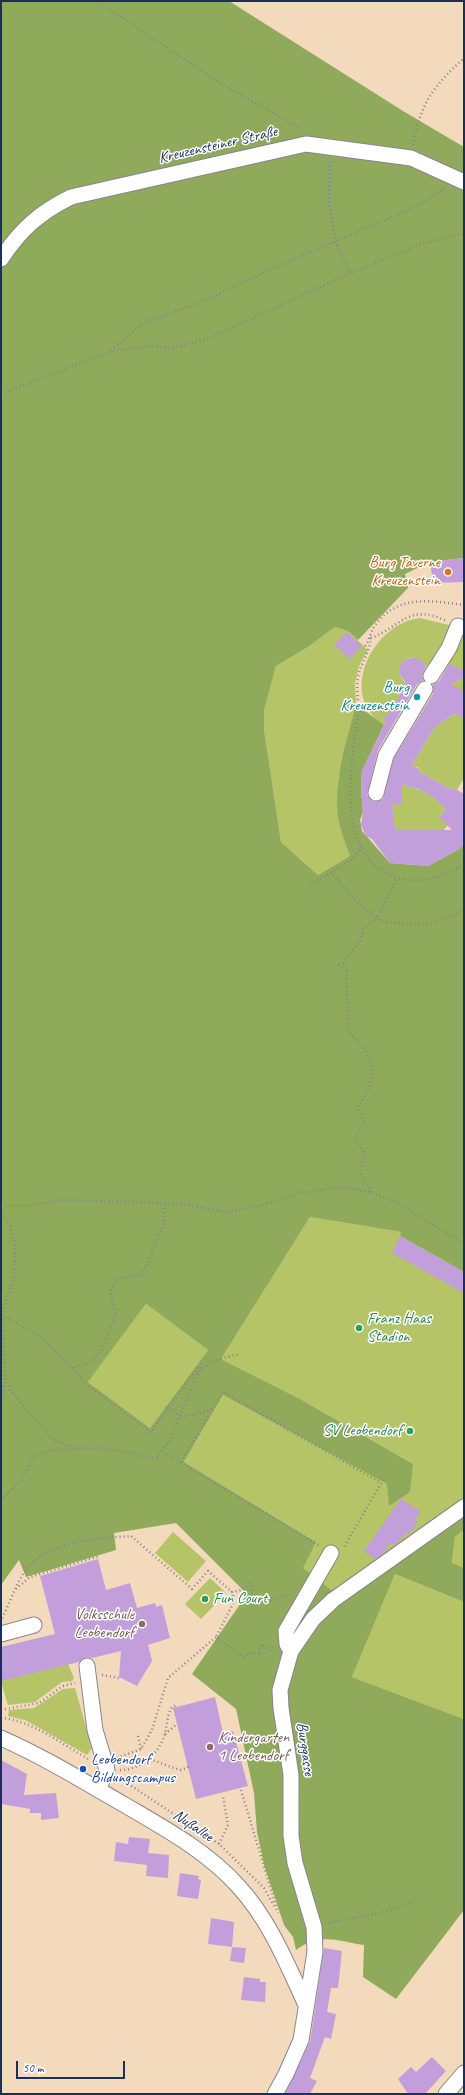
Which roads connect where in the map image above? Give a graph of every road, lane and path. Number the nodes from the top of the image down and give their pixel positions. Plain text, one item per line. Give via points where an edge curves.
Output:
1 (97, 1) edge
2 (464, 58) edge
3 (308, 132) dead end
4 (331, 146) junction
5 (411, 158) junction
6 (461, 180) edge
7 (464, 234) edge
8 (335, 241) junction
9 (1, 259) edge
10 (351, 273) junction
11 (111, 351) junction
12 (1, 394) edge
13 (464, 605) edge
14 (457, 627) joint
15 (370, 638) junction
16 (365, 646) dead end
17 (376, 793) dead end
18 (362, 847) dead end
19 (331, 872) junction
20 (397, 878) dead end
21 (310, 885) dead end
22 (464, 910) edge
23 (377, 918) junction
24 (371, 1192) junction
25 (164, 1203) junction
26 (1, 1205) edge
27 (1, 1212) edge
28 (464, 1244) edge
29 (2, 1314) edge
30 (240, 1354) dead end
31 (73, 1368) junction
32 (5, 1377) junction
33 (191, 1387) junction
34 (1, 1407) edge
35 (167, 1408) junction
36 (213, 1409) junction
37 (179, 1416) junction
38 (79, 1449) junction
39 (163, 1452) junction
40 (181, 1462) junction
41 (1, 1501) edge
42 (464, 1507) edge
43 (331, 1553) junction
44 (100, 1556) dead end
45 (14, 1592) junction
46 (232, 1592) junction
47 (301, 1604) junction
48 (1, 1622) edge
49 (34, 1625) dead end
50 (286, 1632) junction
51 (1, 1634) edge
52 (216, 1637) junction
53 (291, 1651) junction
54 (88, 1669) junction
55 (119, 1678) dead end
56 (177, 1705) dead end
57 (1, 1710) edge
58 (176, 1725) dead end
59 (164, 1735) junction
60 (138, 1736) dead end
61 (1, 1738) edge
62 (141, 1749) junction
63 (116, 1758) dead end
64 (150, 1759) junction
65 (190, 1764) dead end
66 (107, 1770) junction
67 (98, 1789) junction
68 (241, 1790) dead end
69 (223, 1796) dead end
70 (219, 1844) dead end
71 (414, 1900) dead end
72 (278, 1913) dead end
73 (314, 1927) junction
74 (306, 2005) junction
75 (464, 2073) edge
76 (275, 2094) edge
77 (446, 2094) edge

1 - 3 path via 220,83
2 - 5 path via 429,95 420,113
4 - 5 street, Kreuzensteiner Straße
4 - 8 path via 329,202
4 - 9 street, Kreuzensteiner Straße via 306,144 71,197 49,208 28,225
5 - 6 street, Kreuzensteiner Straße
6 - 8 path via 402,213
7 - 10 path via 418,245
8 - 10 path
8 - 11 path via 196,304 145,322
10 - 11 path via 194,343 173,348 150,346
11 - 12 path
13 - 15 path via 423,600 404,603 375,625
14 - 15 path via 435,616 412,615
14 - 17 street via 449,648 386,755
15 - 16 path
18 - 19 path via 351,860
19 - 21 path
19 - 23 path via 356,901
20 - 23 path
22 - 23 path via 432,923 418,925 387,922
23 - 24 path via 363,929 361,939 343,963 337,965 347,968 347,1030 365,1049 373,1067 369,1089 358,1106 365,1124 355,1137 364,1154 360,1171
24 - 25 path via 334,1188 299,1193 263,1205 226,1212
24 - 28 path via 395,1202
25 - 26 path via 63,1200 26,1206
25 - 31 path via 165,1220 146,1267 140,1275 118,1278 110,1292 116,1314 101,1351 90,1363
27 - 29 path via 10,1226 15,1243 14,1278
29 - 31 path via 37,1334
29 - 32 path
30 - 33 path via 206,1365
31 - 35 path via 86,1384 150,1432
32 - 34 path
32 - 38 path via 11,1391 54,1440
33 - 35 path via 201,1362
33 - 37 path
35 - 37 path
36 - 37 path
36 - 40 path
36 - 43 path via 222,1392 381,1483 338,1557
37 - 39 path
38 - 39 path via 100,1448 149,1458 157,1457
38 - 41 path via 50,1450 33,1457 20,1481
39 - 40 path
40 - 43 path
42 - 53 street, Burggasse via 333,1600 313,1618
43 - 47 street
44 - 45 path via 30,1577
45 - 46 path via 25,1570 44,1552 93,1539 131,1536 192,1589 208,1571
45 - 48 path
46 - 47 path via 242,1590 250,1584 253,1585 251,1600 263,1604 285,1596 298,1599
46 - 52 path via 234,1602
47 - 50 street
49 - 51 street
50 - 52 path via 270,1650 261,1644 259,1653 251,1652 243,1657
50 - 53 street via 287,1644
52 - 62 path via 168,1678 152,1730
53 - 73 street, Burggasse via 280,1690 291,1775 291,1836 295,1863
54 - 55 path
54 - 57 path via 77,1683 63,1686 39,1703
54 - 66 street via 95,1730
56 - 59 path via 170,1711
58 - 59 path
59 - 64 path
60 - 62 path
61 - 67 street, Nußallee via 40,1755
62 - 63 path
64 - 65 path via 181,1770
64 - 66 path via 130,1770
66 - 67 street
67 - 74 street, Nußallee via 183,1839 229,1876 270,1929
68 - 72 path
69 - 70 path via 228,1825
71 - 73 path via 374,1916 339,1920
73 - 74 street, Burggasse via 315,1952
74 - 76 street, Burggasse via 300,2040
75 - 77 street

